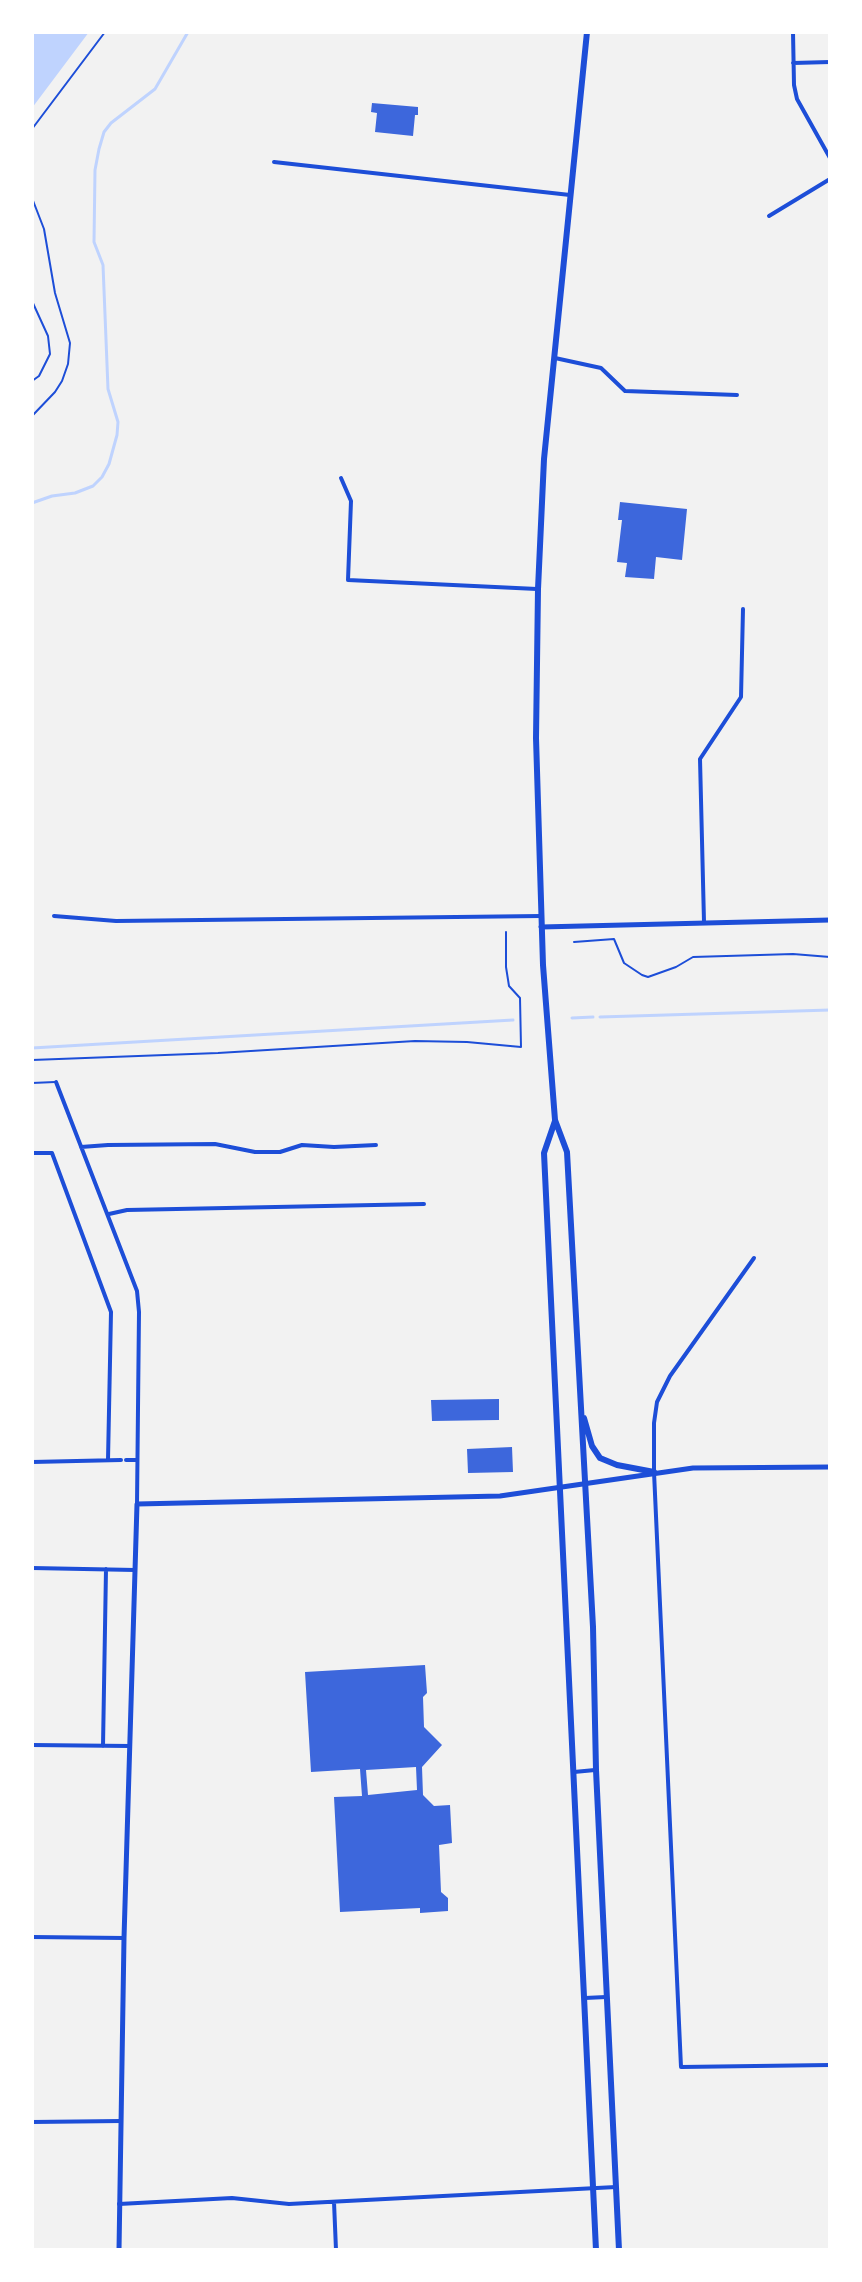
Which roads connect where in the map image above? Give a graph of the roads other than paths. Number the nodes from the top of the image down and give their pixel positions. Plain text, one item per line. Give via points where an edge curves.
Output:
1 (587, 32) edge
2 (793, 32) edge
3 (830, 62) edge
4 (793, 63) junction
5 (830, 158) edge
6 (274, 162) dead end
7 (830, 179) edge
8 (570, 195) junction
9 (769, 216) dead end
10 (32, 301) edge
11 (555, 358) junction
12 (32, 381) edge
13 (737, 395) dead end
14 (341, 478) dead end
15 (538, 589) junction
16 (743, 609) dead end
17 (54, 916) dead end
18 (541, 916) junction
19 (830, 920) edge
20 (704, 922) junction
21 (541, 927) junction
22 (56, 1082) joint
23 (32, 1083) edge
24 (555, 1120) junction
25 (376, 1145) dead end
26 (81, 1147) junction
27 (32, 1153) edge
28 (424, 1204) dead end
29 (109, 1214) junction
30 (754, 1258) dead end
31 (579, 1399) junction
32 (108, 1460) junction
33 (137, 1460) junction
34 (32, 1462) edge
35 (830, 1467) edge
36 (654, 1472) junction
37 (584, 1484) junction
38 (560, 1487) junction
39 (137, 1504) junction
40 (32, 1568) edge
41 (106, 1569) junction
42 (135, 1570) junction
43 (32, 1745) edge
44 (103, 1746) junction
45 (130, 1746) junction
46 (596, 1770) junction
47 (574, 1772) junction
48 (32, 1937) edge
49 (124, 1938) junction
50 (607, 1996) junction
51 (585, 1998) junction
52 (830, 2065) edge
53 (121, 2121) junction
54 (32, 2122) edge
55 (616, 2187) junction
56 (593, 2189) junction
57 (334, 2202) junction
58 (119, 2204) junction
59 (119, 2250) edge
60 (336, 2250) edge
61 (596, 2250) edge
62 (619, 2250) edge

1 - 8 main road
2 - 4 street
3 - 4 street
4 - 5 street via 797,99
6 - 8 street
7 - 9 street
8 - 11 main road
10 - 12 lane via 50,354
11 - 13 street via 601,368 625,391
11 - 15 main road
14 - 15 street via 351,501 348,580
15 - 18 main road
16 - 20 street via 741,697 700,759
17 - 18 street via 116,921
18 - 21 main road
19 - 20 street
20 - 21 street
21 - 24 main road
22 - 23 lane
22 - 26 street
24 - 31 main road via 567,1152
24 - 38 main road via 544,1153
25 - 26 street via 302,1145 280,1152 215,1144
26 - 29 street
27 - 32 street via 52,1153 111,1312
28 - 29 street
29 - 33 street via 139,1301
30 - 36 street via 662,1390 654,1423
31 - 36 main road via 600,1458
31 - 37 main road
32 - 33 street
32 - 34 street
33 - 39 street
35 - 36 street
36 - 37 street
36 - 52 street via 681,2067
37 - 38 street
37 - 46 main road
38 - 39 street via 473,1498
38 - 47 main road
39 - 42 street
40 - 41 street
41 - 42 street
41 - 44 street
42 - 45 street
43 - 44 street
44 - 45 street
45 - 49 street
46 - 47 street
46 - 50 main road
47 - 51 main road
48 - 49 street
49 - 53 street
50 - 51 street
50 - 55 main road
51 - 56 main road
53 - 54 street
53 - 58 street
55 - 56 street
55 - 62 main road
56 - 57 street
56 - 61 main road
57 - 58 street via 276,2204 232,2198
57 - 60 street
58 - 59 street

